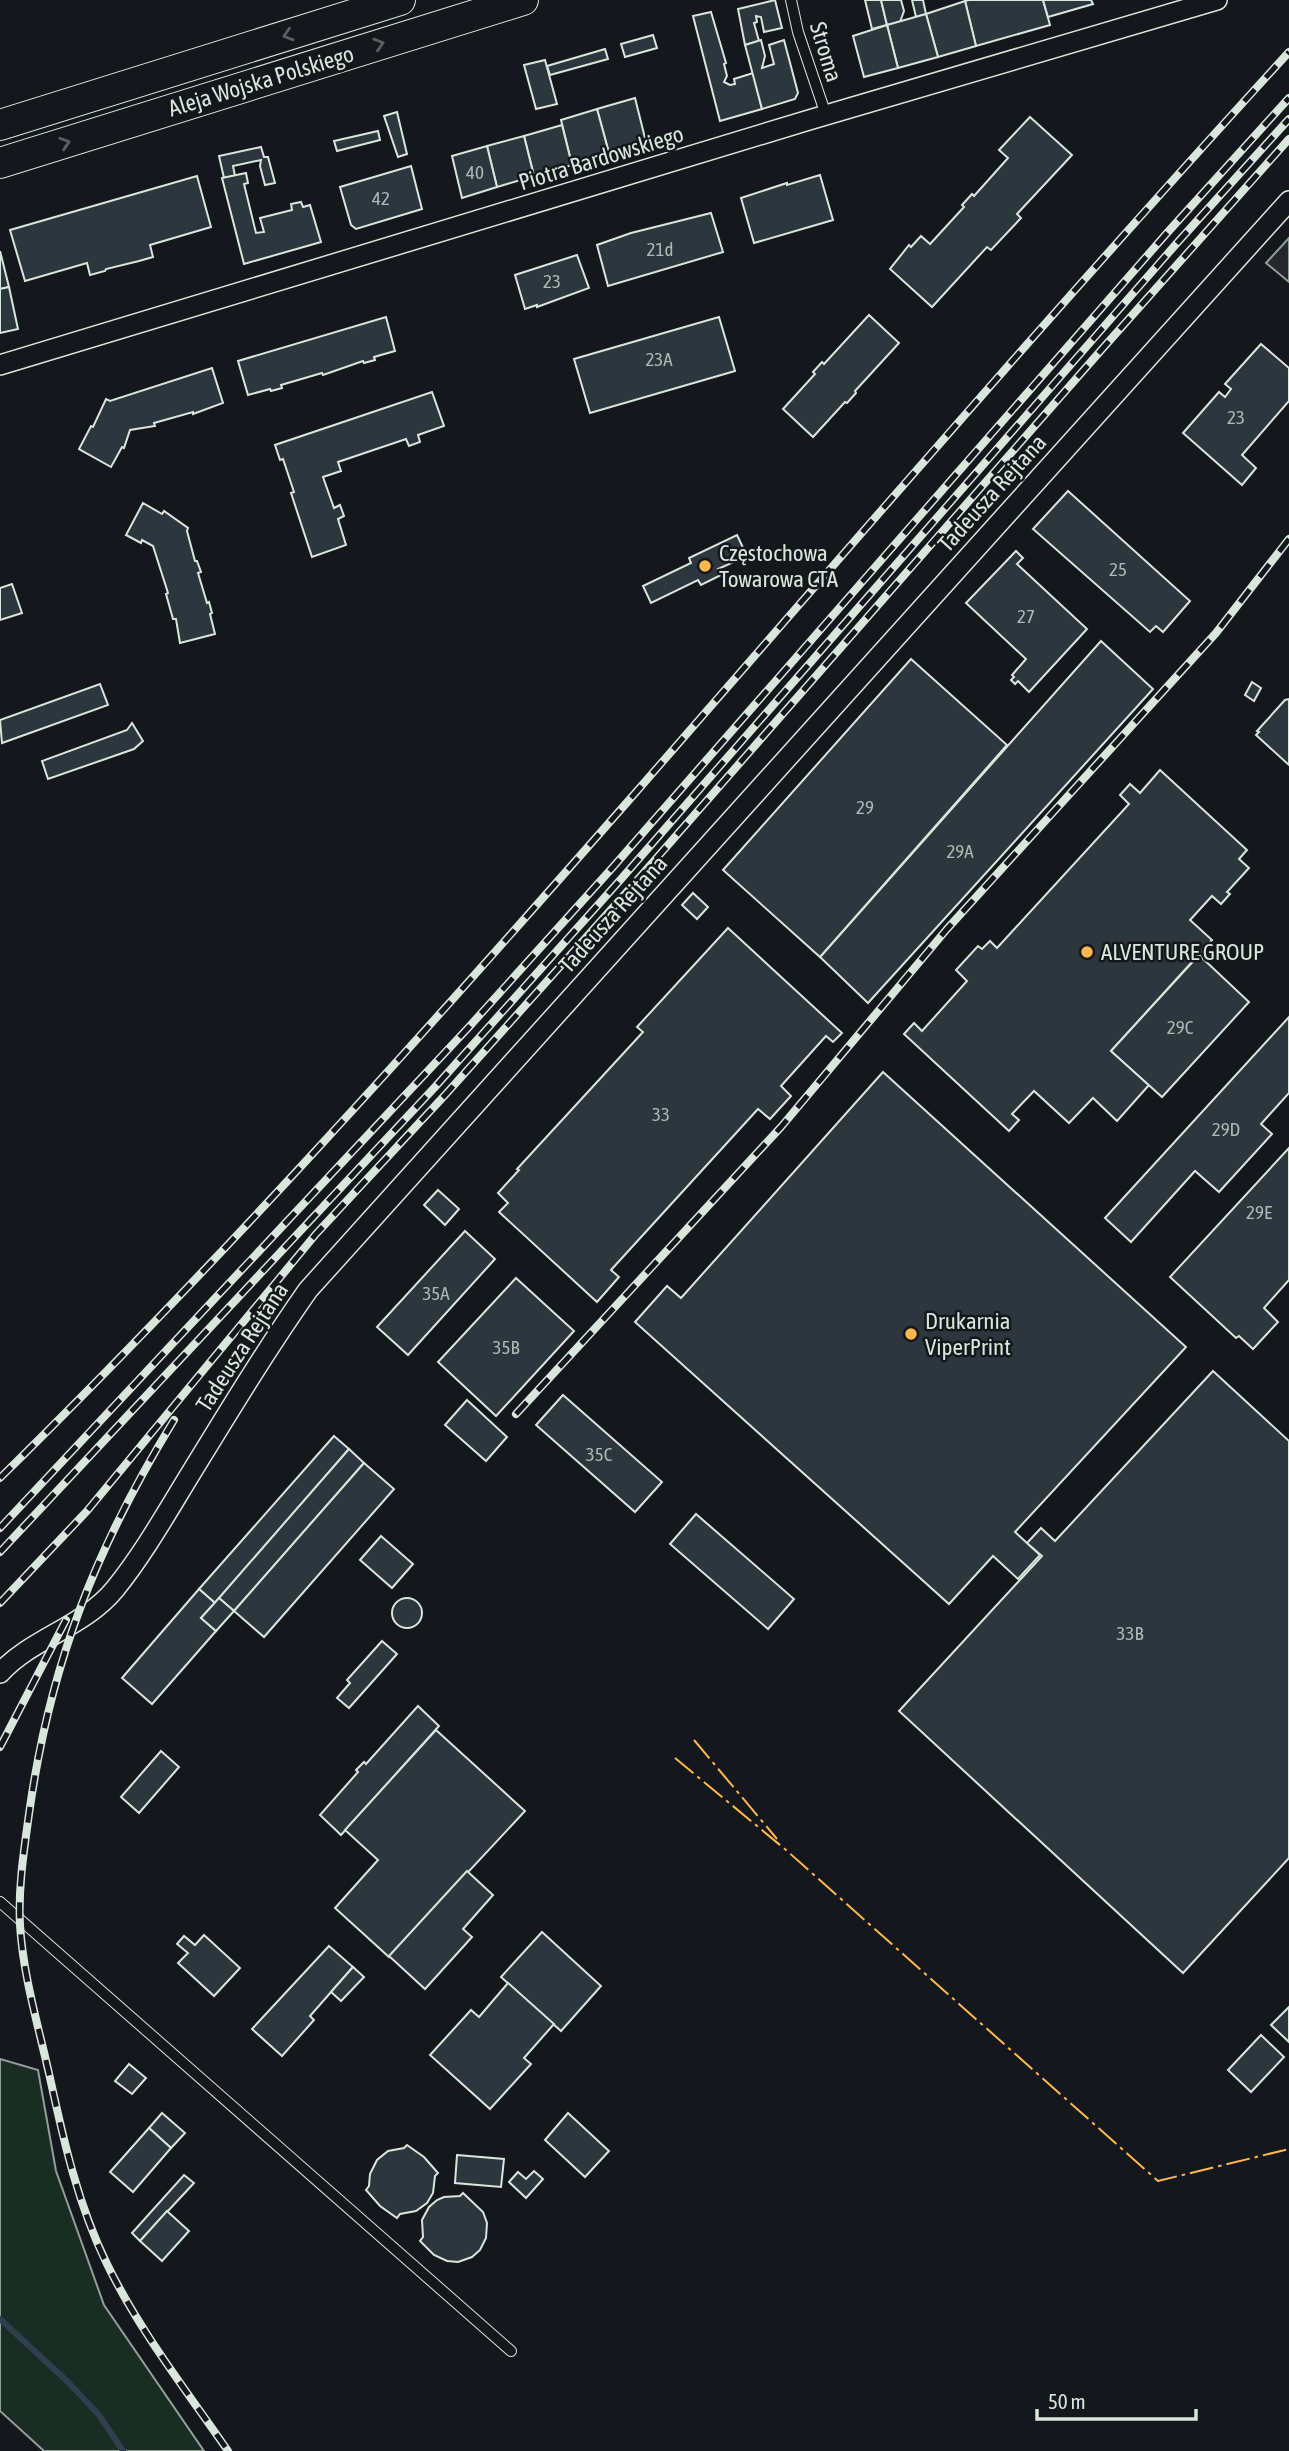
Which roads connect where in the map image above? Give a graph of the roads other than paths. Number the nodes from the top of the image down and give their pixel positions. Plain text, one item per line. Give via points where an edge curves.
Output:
1 (400, 0) edge
2 (523, 0) edge
3 (791, 0) edge
4 (1217, 0) edge
5 (826, 115) junction
6 (0, 125) edge
7 (0, 163) edge
8 (1289, 201) edge
9 (0, 365) edge
10 (0, 1673) edge
11 (0, 1902) edge
12 (511, 2351) dead end

1 -> 6 main road, Aleja Wojska Polskiego
7 -> 2 main road, Aleja Wojska Polskiego
3 - 5 lane, Stroma
4 - 5 street, Piotra Bardowskiego
5 - 9 street, Piotra Bardowskiego
8 - 10 street, Tadeusza Rejtana via 308,1290 114,1590
11 - 12 lane

